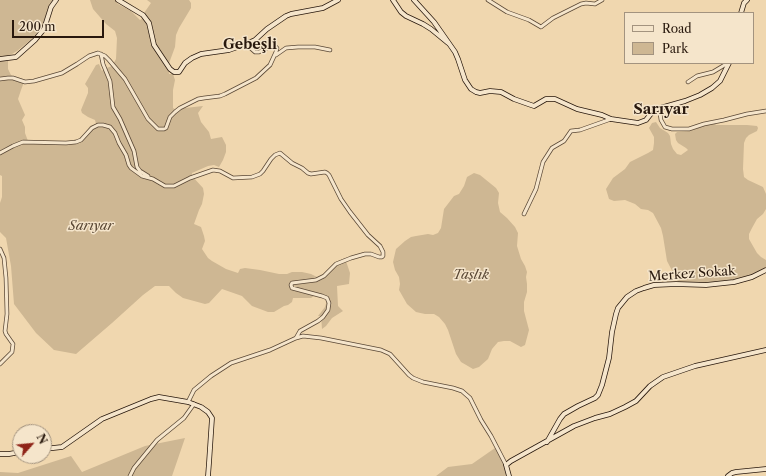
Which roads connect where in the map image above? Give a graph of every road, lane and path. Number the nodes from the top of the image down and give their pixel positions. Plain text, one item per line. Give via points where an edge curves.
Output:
1 (56, 0) edge
2 (118, 0) edge
3 (338, 0) edge
4 (393, 0) edge
5 (414, 0) edge
6 (488, 0) edge
7 (602, 0) edge
8 (745, 1) edge
9 (741, 12) edge
10 (246, 44) junction
11 (450, 44) junction
12 (330, 50) dead end
13 (101, 54) junction
14 (274, 56) junction
15 (0, 59) edge
16 (726, 64) edge
17 (728, 64) edge
18 (0, 79) edge
19 (688, 82) dead end
20 (662, 107) junction
21 (766, 111) edge
22 (611, 119) junction
23 (0, 153) edge
24 (150, 178) junction
25 (524, 214) dead end
26 (0, 249) edge
27 (766, 270) edge
28 (296, 338) junction
29 (766, 350) edge
30 (0, 364) edge
31 (188, 402) junction
32 (194, 404) junction
33 (547, 442) junction
34 (52, 448) edge
35 (12, 453) edge
36 (0, 454) edge
37 (506, 465) junction
38 (766, 469) edge
39 (130, 476) edge
40 (208, 476) edge
41 (509, 476) edge
42 (728, 476) edge

1 - 15 street via 44,29 35,40 16,57
2 - 10 street via 147,20 154,45 174,72 179,72 188,60 197,56
3 - 10 street via 323,8 286,16
4 - 11 street via 406,16 427,26
5 - 11 street via 432,18
6 - 7 street via 507,12 541,27 581,4 597,4
8 - 9 street
10 - 14 street via 255,52 274,45 277,48
11 - 22 street via 458,59 462,75 468,86 476,92 501,92 534,106 546,99 555,99
12 - 14 street via 298,46 286,48
13 - 14 street via 125,79 148,119 161,130 166,128 170,117 180,108 204,98 220,96 256,78 270,66
13 - 18 street via 94,54 62,73 34,81
13 - 24 street via 110,81 113,107 134,151 137,167
16 - 19 street via 713,72 696,76
17 - 20 street via 720,81 712,88 685,101
20 - 21 street via 662,123 672,129 689,129
20 - 22 street via 638,123
22 - 25 street via 570,131 564,141 552,148 543,162 536,188
23 - 24 street via 23,142 76,142 95,126 103,125 110,127 115,133 128,158 129,166 142,176
24 - 28 street via 165,186 174,186 213,170 233,178 252,177 260,174 271,159 280,153 308,173 325,172 329,175 345,205 380,246 383,256 365,254 351,258 336,264 316,280 292,283 292,288 327,298 329,303 323,317 300,331
26 - 30 street via 4,258 6,278 6,334 13,344 12,352
27 - 33 street, Merkez Sokak via 734,282 654,285 627,297 616,314 609,358 598,394 564,414
28 - 31 street via 231,363 194,390
28 - 37 street via 321,338 381,350 390,354 413,378 462,391 470,398
29 - 33 street via 667,375 656,381 626,408 574,426
31 - 32 street
31 - 34 street via 159,397 151,399 102,419 62,447
32 - 39 street via 184,418 157,440
32 - 40 street via 208,412 212,418
33 - 37 street
35 - 36 street
37 - 41 street
38 - 42 street via 736,472

